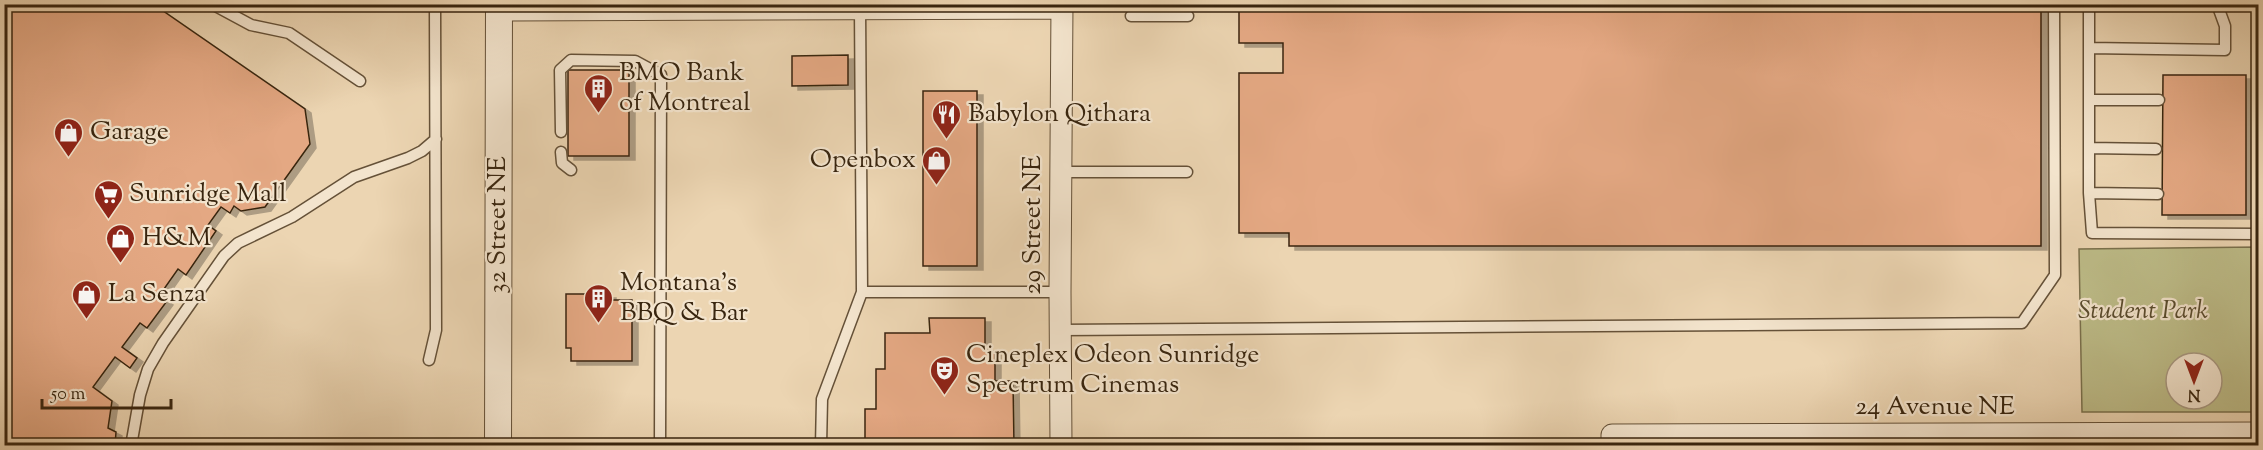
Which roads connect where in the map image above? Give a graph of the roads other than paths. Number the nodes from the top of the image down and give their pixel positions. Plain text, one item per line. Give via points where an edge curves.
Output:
1 (212, 4) edge
2 (237, 4) edge
3 (435, 4) edge
4 (2054, 4) edge
5 (2089, 4) edge
6 (2217, 4) edge
7 (951, 6) edge
8 (1062, 6) edge
9 (499, 7) edge
10 (632, 7) edge
11 (790, 7) edge
12 (860, 8) junction
13 (230, 15) junction
14 (1131, 16) dead end
15 (1188, 16) dead end
16 (2089, 48) junction
17 (360, 81) dead end
18 (2089, 100) junction
19 (2159, 100) dead end
20 (561, 132) dead end
21 (436, 139) junction
22 (2089, 148) junction
23 (2156, 149) dead end
24 (561, 152) dead end
25 (571, 170) dead end
26 (1060, 172) junction
27 (1187, 172) dead end
28 (2089, 193) junction
29 (2158, 194) dead end
30 (2259, 234) edge
31 (862, 292) junction
32 (1060, 292) junction
33 (1060, 330) junction
34 (429, 360) dead end
35 (2259, 433) edge
36 (2215, 439) edge
37 (1612, 440) edge
38 (1806, 440) edge
39 (1970, 440) edge
40 (130, 446) edge
41 (498, 446) edge
42 (660, 446) edge
43 (821, 446) edge
44 (1061, 446) edge

1 - 13 lane
2 - 13 lane
3 - 21 lane
4 - 33 lane via 2055,275 2022,323
5 - 16 lane
6 - 16 lane via 2225,26 2225,50
7 - 8 street
7 - 12 street
8 - 26 street, 29 Street NE
9 - 10 street
9 - 41 street, 32 Street NE
10 - 11 street
11 - 12 street
12 - 31 lane
13 - 17 lane via 251,25 289,33
14 - 15 lane
16 - 18 lane
18 - 19 lane
18 - 22 lane
20 - 42 lane via 560,70 571,60 635,60 661,75
21 - 34 lane via 436,330
21 - 40 lane via 408,158 354,177 292,217 238,243 225,256 148,369
22 - 23 lane
22 - 28 lane
24 - 25 lane via 562,163
26 - 27 lane
26 - 32 street, 29 Street NE
28 - 29 lane
28 - 30 lane via 2092,233
31 - 32 lane
31 - 43 lane via 822,399
32 - 33 street, 29 Street NE
33 - 44 street, 29 Street NE
35 - 36 street, 24 Avenue NE
36 - 39 street, 24 Avenue NE
37 - 38 street, 24 Avenue NE
38 - 39 street, 24 Avenue NE

